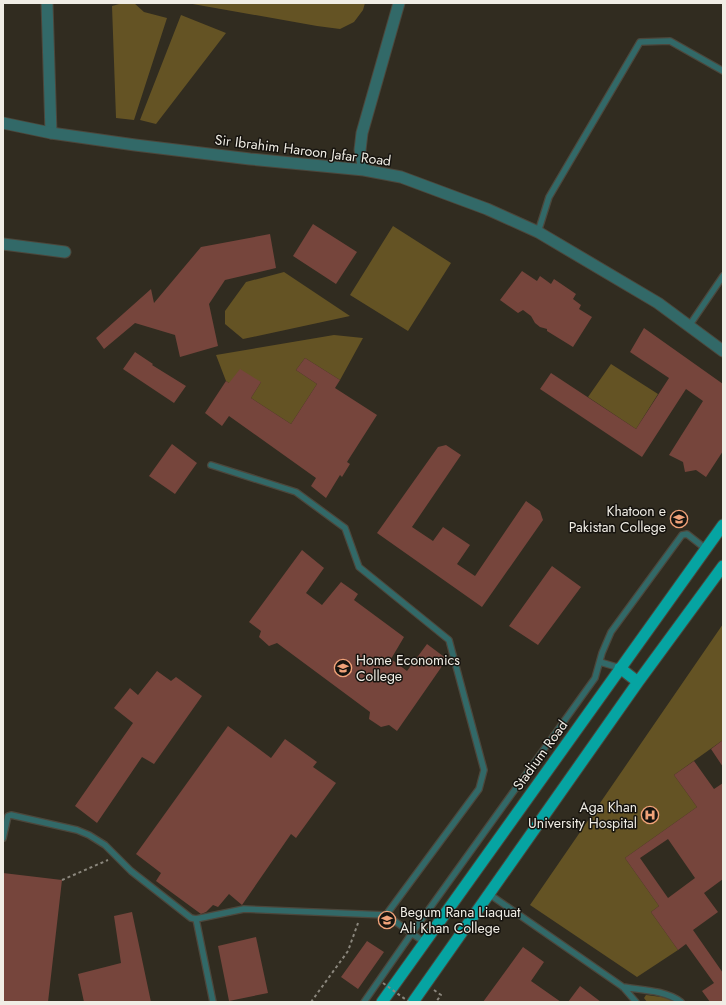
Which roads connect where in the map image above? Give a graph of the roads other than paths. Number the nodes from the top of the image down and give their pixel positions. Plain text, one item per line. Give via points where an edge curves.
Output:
1 (46, 3) edge
2 (399, 3) edge
3 (723, 71) edge
4 (3, 123) edge
5 (51, 133) junction
6 (364, 170) junction
7 (538, 232) junction
8 (3, 244) edge
9 (65, 252) dead end
10 (723, 276) edge
11 (689, 326) junction
12 (723, 351) edge
13 (211, 465) dead end
14 (723, 525) edge
15 (706, 549) junction
16 (723, 566) edge
17 (600, 662) junction
18 (620, 668) junction
19 (638, 682) junction
20 (3, 838) edge
21 (488, 893) junction
22 (386, 915) junction
23 (196, 919) junction
24 (412, 933) junction
25 (424, 942) junction
26 (623, 987) junction
27 (213, 1002) edge
28 (364, 1002) edge
29 (382, 1002) edge
30 (413, 1002) edge
31 (636, 1002) edge
32 (681, 1002) edge

1 - 5 street
2 - 6 street via 362,133 360,150
3 - 7 lane via 670,41 640,42 549,197
4 - 5 street, Sir Ibrahim Haroon Jafar Road
5 - 6 street, Sir Ibrahim Haroon Jafar Road via 227,156
6 - 7 street, Sir Ibrahim Haroon Jafar Road via 401,177
7 - 11 street, Sir Ibrahim Haroon Jafar Road via 658,303
8 - 9 street
10 - 11 lane
11 - 12 street, Sir Ibrahim Haroon Jafar Road
13 - 22 lane via 296,492 345,528 359,568 449,640 484,770 479,789
14 - 15 main road, Stadium Road
15 - 17 lane via 687,534 682,535 611,632
15 - 18 main road, Stadium Road
16 - 19 main road
17 - 18 lane
17 - 24 lane via 595,678
18 - 19 main road
18 - 25 main road, Stadium Road
19 - 21 main road
20 - 23 lane via 8,816 11,815 77,830 105,846 138,877 191,918
21 - 26 lane
21 - 30 main road
22 - 23 lane via 244,909
22 - 24 lane
23 - 27 lane
24 - 25 lane
24 - 28 lane
25 - 29 main road, Stadium Road
26 - 31 lane
26 - 32 lane via 663,993

